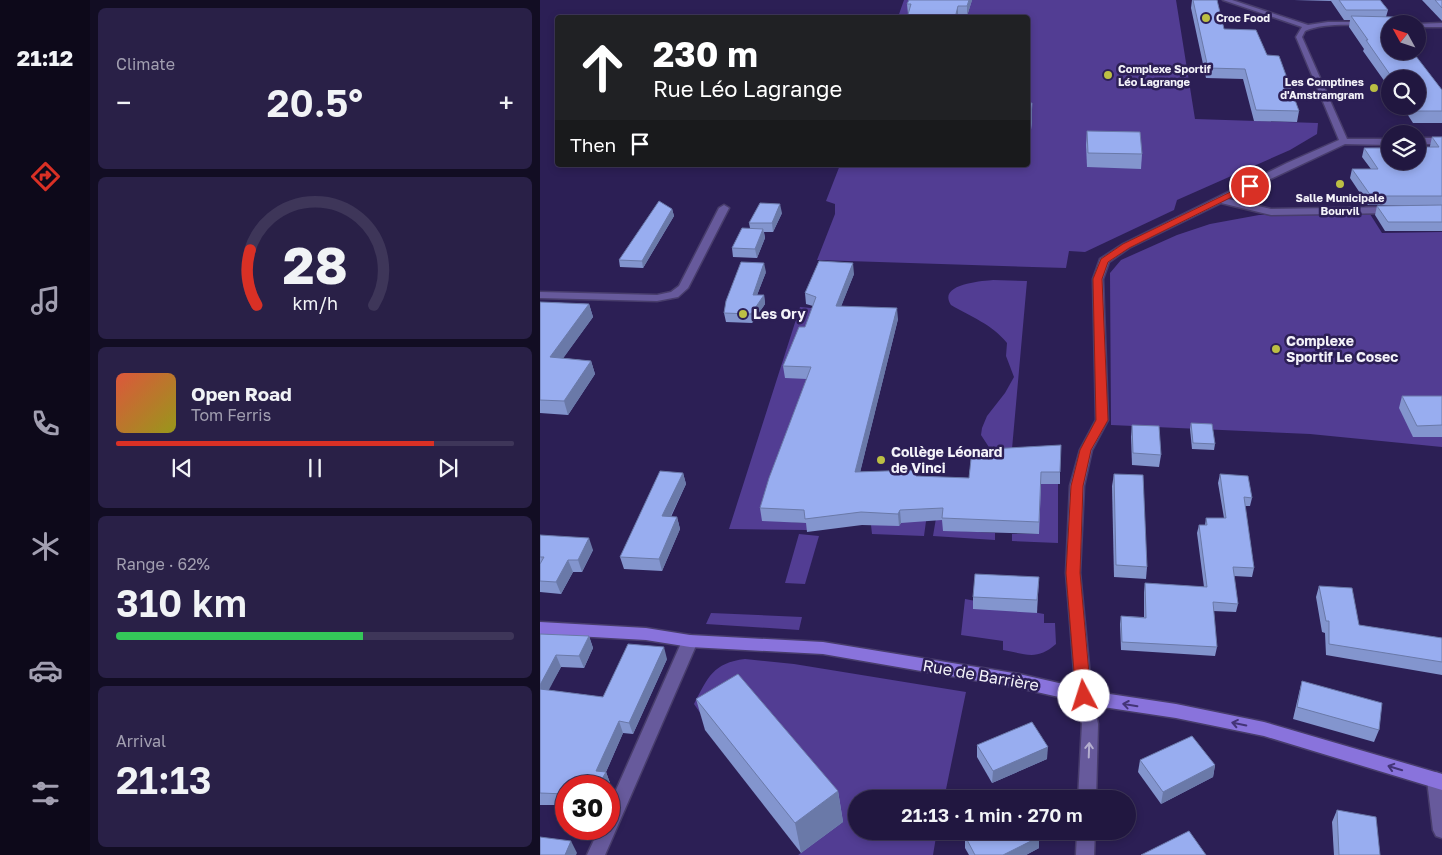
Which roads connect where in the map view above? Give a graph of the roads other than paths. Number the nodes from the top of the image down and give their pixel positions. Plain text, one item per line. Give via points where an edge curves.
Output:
1 (1226, 0) edge
2 (1381, 24) edge
3 (1426, 25) edge
4 (1442, 25) edge
5 (1308, 27) junction
6 (1344, 141) junction
7 (1442, 141) edge
8 (1381, 142) edge
9 (1426, 142) edge
10 (1221, 200) junction
11 (724, 208) dead end
12 (1404, 210) edge
13 (540, 295) edge
14 (540, 628) edge
15 (690, 641) junction
16 (1084, 696) junction
17 (1439, 781) edge
18 (1087, 790) edge
19 (620, 801) edge
20 (1442, 830) edge
21 (603, 840) edge
22 (1086, 840) edge
23 (596, 855) edge
24 (1085, 855) edge

1 - 5 street
2 - 5 street
3 - 4 street
5 - 6 street via 1299,37
6 - 8 street
6 - 10 street
7 - 9 street
10 - 12 street via 1271,212
10 - 16 street via 1126,246 1104,261 1098,279 1102,420 1086,450 1077,486 1073,573
11 - 13 street via 683,288 674,295 657,298
14 - 15 street, Rue de Barrière via 646,634
15 - 16 street, Rue de Barrière via 823,648 1019,681
15 - 19 street
17 -> 16 street, Rue de Barrière via 1264,729
18 -> 16 street via 1090,724
17 - 20 street
21 - 23 street
22 - 24 street

